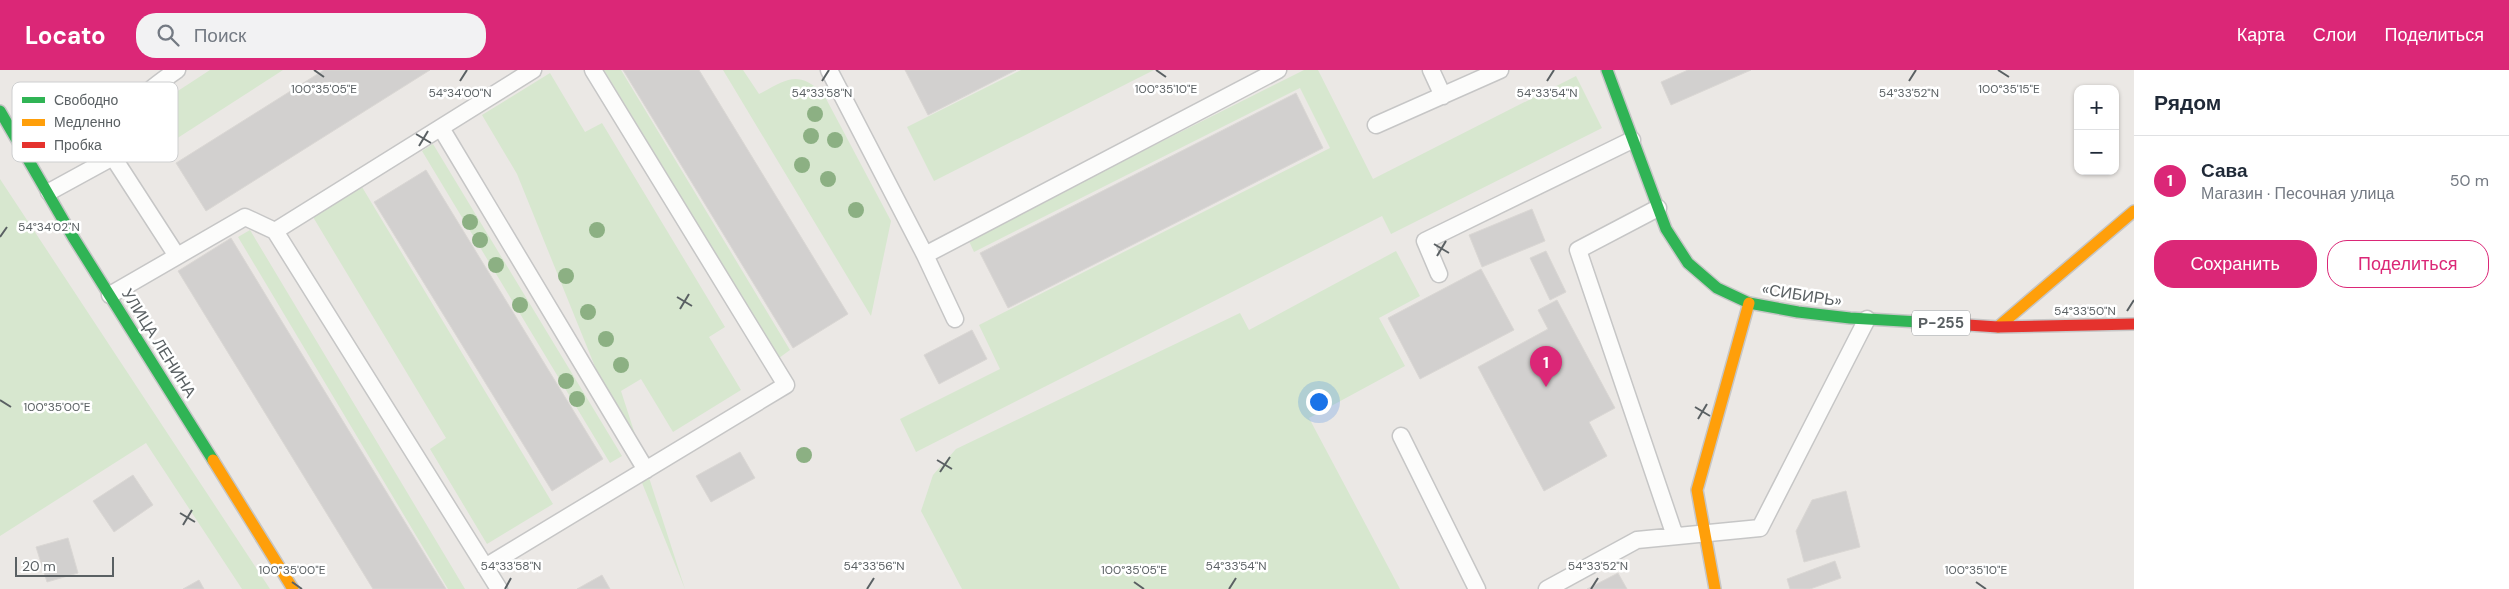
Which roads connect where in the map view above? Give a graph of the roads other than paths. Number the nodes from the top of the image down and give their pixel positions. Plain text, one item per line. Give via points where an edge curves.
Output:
1 (177, 70) edge
2 (533, 70) edge
3 (594, 70) edge
4 (829, 70) edge
5 (1278, 70) edge
6 (1431, 70) edge
7 (1500, 70) edge
8 (1607, 70) edge
9 (160, 82) edge
10 (1443, 96) junction
11 (0, 112) edge
12 (1376, 125) dead end
13 (441, 128) junction
14 (12, 134) edge
15 (1632, 140) junction
16 (28, 162) edge
17 (104, 162) edge
18 (116, 162) edge
19 (49, 192) junction
20 (1658, 208) junction
21 (2134, 211) edge
22 (275, 231) junction
23 (925, 255) junction
24 (177, 256) junction
25 (1439, 274) dead end
26 (110, 295) junction
27 (1749, 303) junction
28 (955, 319) dead end
29 (1867, 319) junction
30 (2134, 324) edge
31 (1998, 327) junction
32 (1401, 436) dead end
33 (646, 470) junction
34 (1705, 532) junction
35 (1674, 536) junction
36 (485, 566) junction
37 (294, 589) edge
38 (499, 589) edge
39 (1477, 589) edge
40 (1546, 589) edge
41 (1716, 589) edge

1 - 9 lane
2 - 13 lane
3 - 33 lane via 786,385
4 - 23 lane
5 - 23 lane
6 - 10 lane
7 - 10 lane
8 - 15 main road, «СИБИРЬ» / Р-255
10 - 12 lane
11 - 14 main road, УЛИЦА ЛЕНИНА
13 - 22 lane
13 - 33 lane
15 - 20 main road, «СИБИРЬ» / Р-255
15 - 25 lane via 1424,241
16 - 19 main road, УЛИЦА ЛЕНИНА
17 - 19 lane
18 - 24 lane
19 - 26 main road, УЛИЦА ЛЕНИНА
20 - 27 main road, «СИБИРЬ» / Р-255 via 1666,229 1688,263 1717,288
20 - 35 lane via 1578,250
21 - 31 main road
22 - 24 lane via 245,217
22 - 36 lane
23 - 28 lane
24 - 26 lane
26 - 37 main road, УЛИЦА ЛЕНИНА
27 - 29 main road, «СИБИРЬ» / Р-255
27 - 34 main road via 1697,490
29 - 31 main road, «СИБИРЬ» / Р-255
29 - 34 lane via 1760,528
30 - 31 main road, «СИБИРЬ» / Р-255
32 - 39 lane
33 - 36 lane
34 - 35 lane
34 - 41 main road
35 - 40 lane via 1637,540
36 - 38 lane

